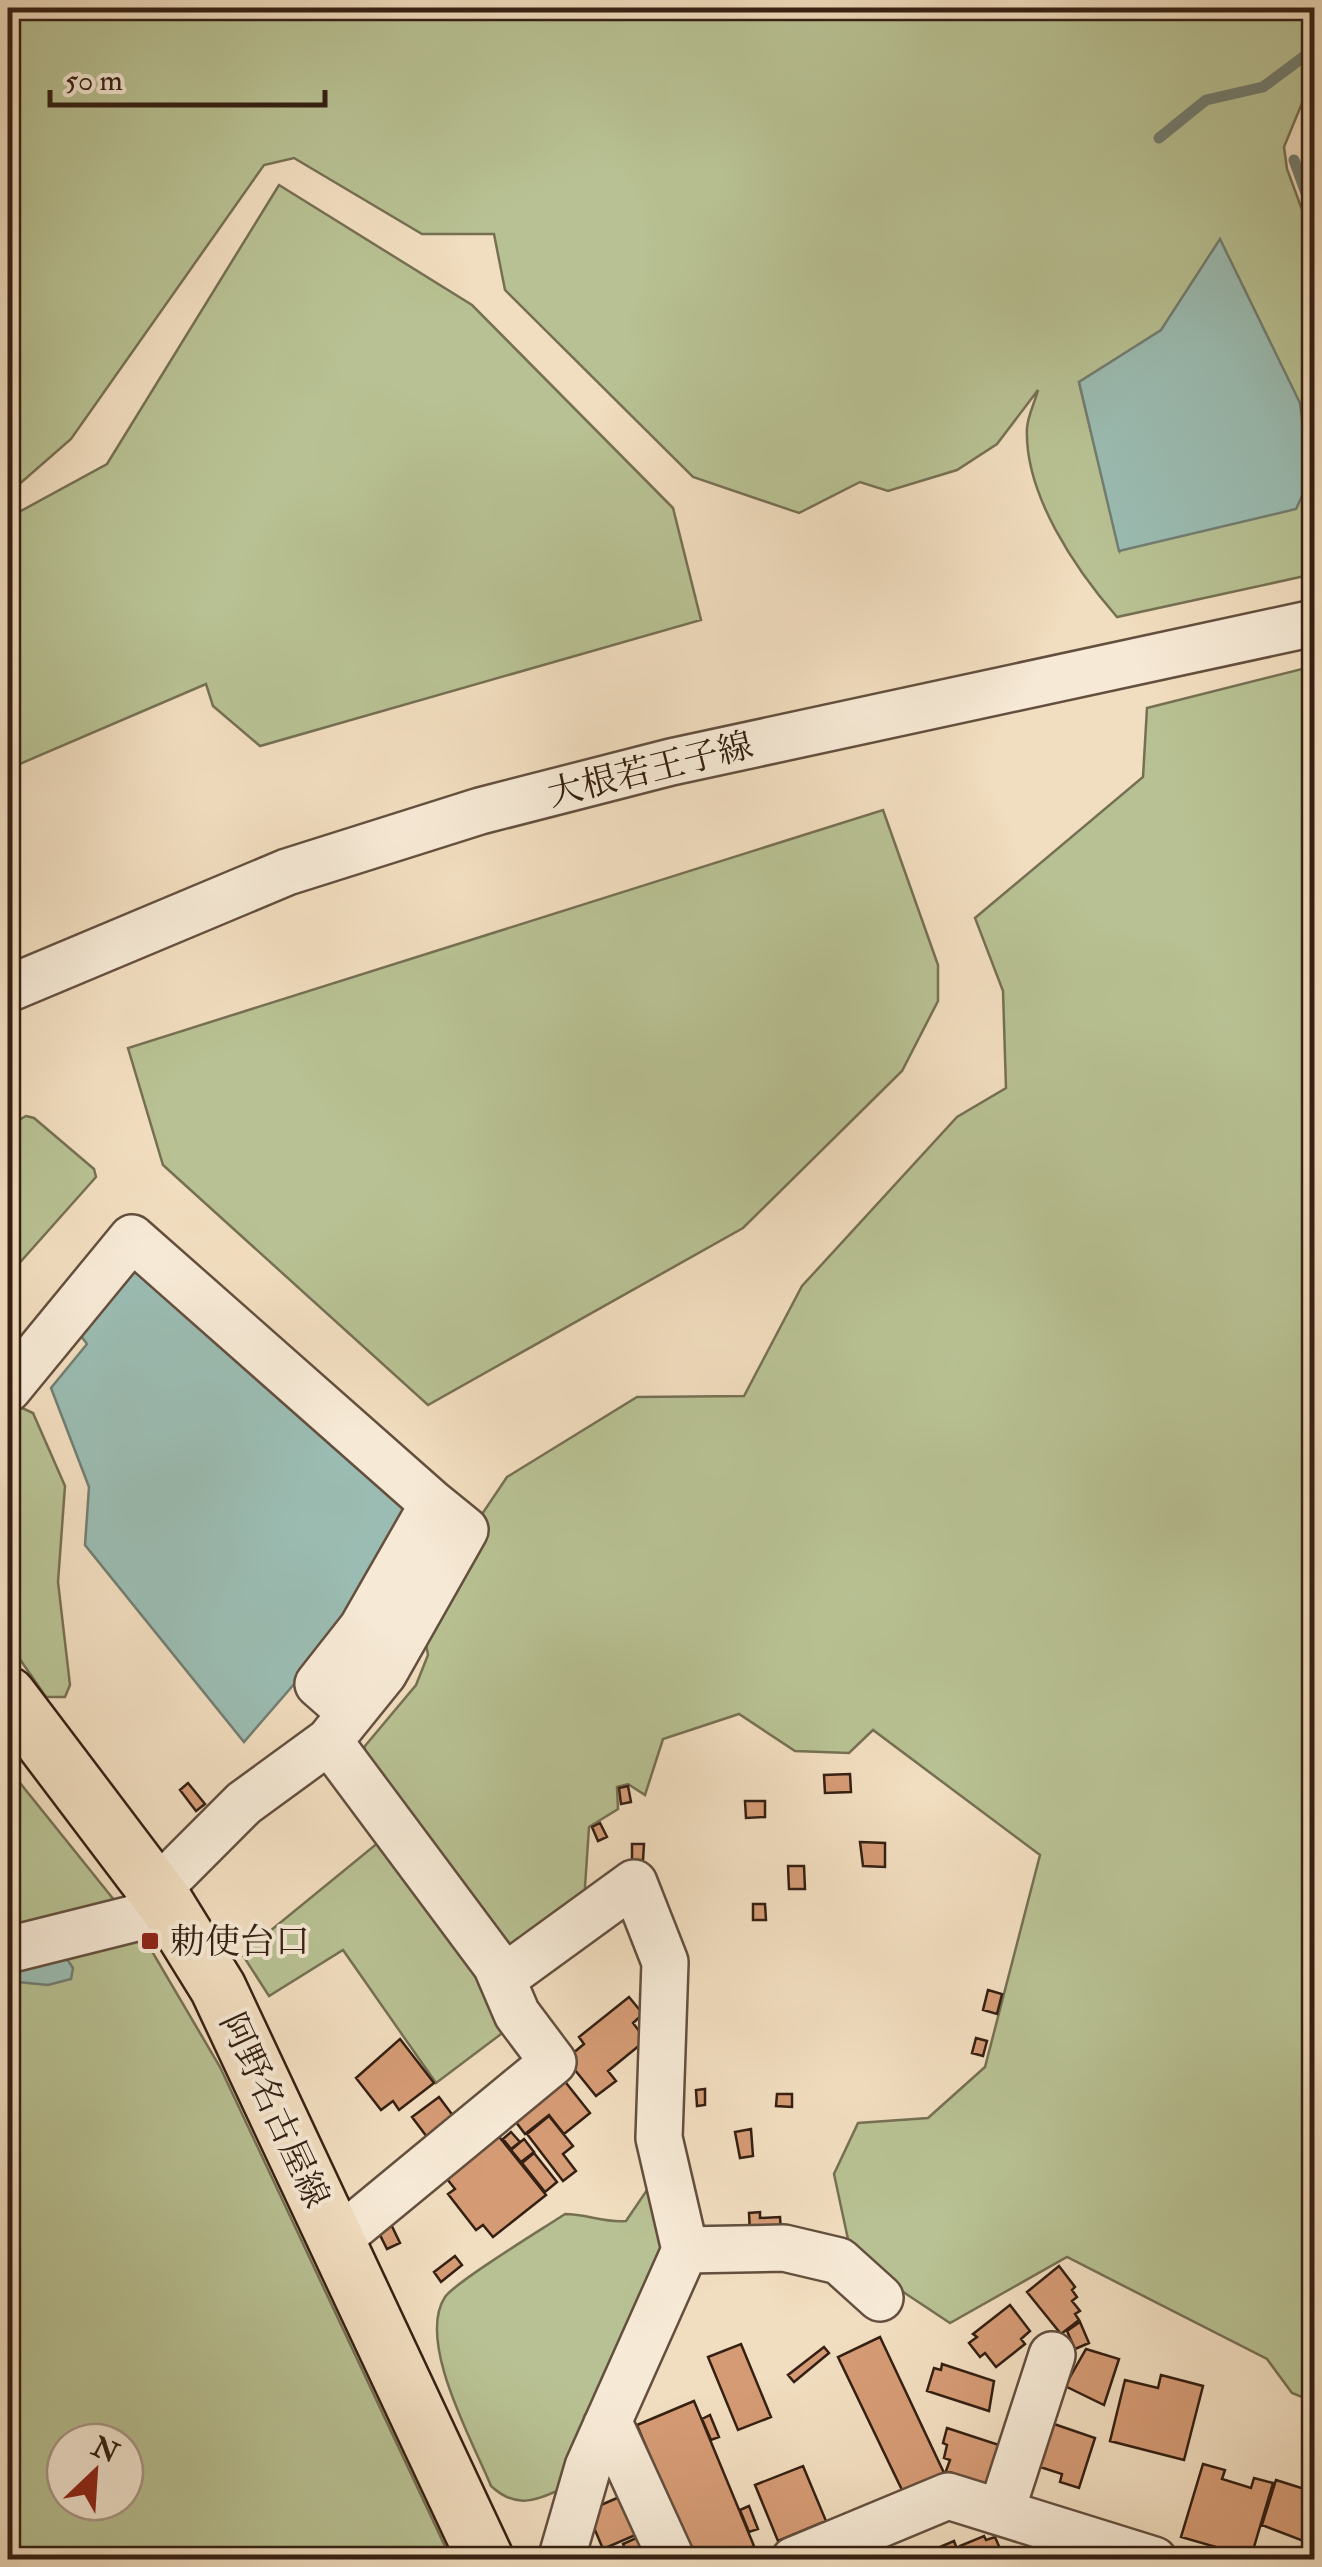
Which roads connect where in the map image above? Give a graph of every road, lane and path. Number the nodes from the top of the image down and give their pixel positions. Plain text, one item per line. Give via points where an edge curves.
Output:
1 (1314, 623) edge
2 (8, 990) edge
3 (8, 1389) edge
4 (8, 1695) edge
5 (340, 1727) junction
6 (160, 1896) junction
7 (8, 1950) edge
8 (502, 1980) junction
9 (336, 2240) junction
10 (685, 2250) junction
11 (880, 2298) dead end
12 (1052, 2355) dead end
13 (606, 2426) junction
14 (1001, 2512) junction
15 (1150, 2559) edge
16 (486, 2560) edge
17 (561, 2560) edge
18 (672, 2560) edge
19 (794, 2560) edge

1 - 2 street, 大根若王子線 via 671,762 480,811 287,872
3 - 5 street via 132,1238 449,1517 384,1673
4 - 6 main road, 阿野名古屋線
5 - 6 street via 244,1803 172,1875
5 - 8 street
6 - 7 street via 132,1919
6 - 9 main road, 阿野名古屋線 via 218,1988
8 - 9 street via 517,2014 553,2062
8 - 10 street via 634,1883 665,1962 659,2138
9 - 16 main road, 阿野名古屋線
10 - 11 street via 784,2248 839,2260
10 - 13 street
12 - 14 street
13 - 17 street
13 - 18 street
14 - 15 street
14 - 19 street via 948,2496

